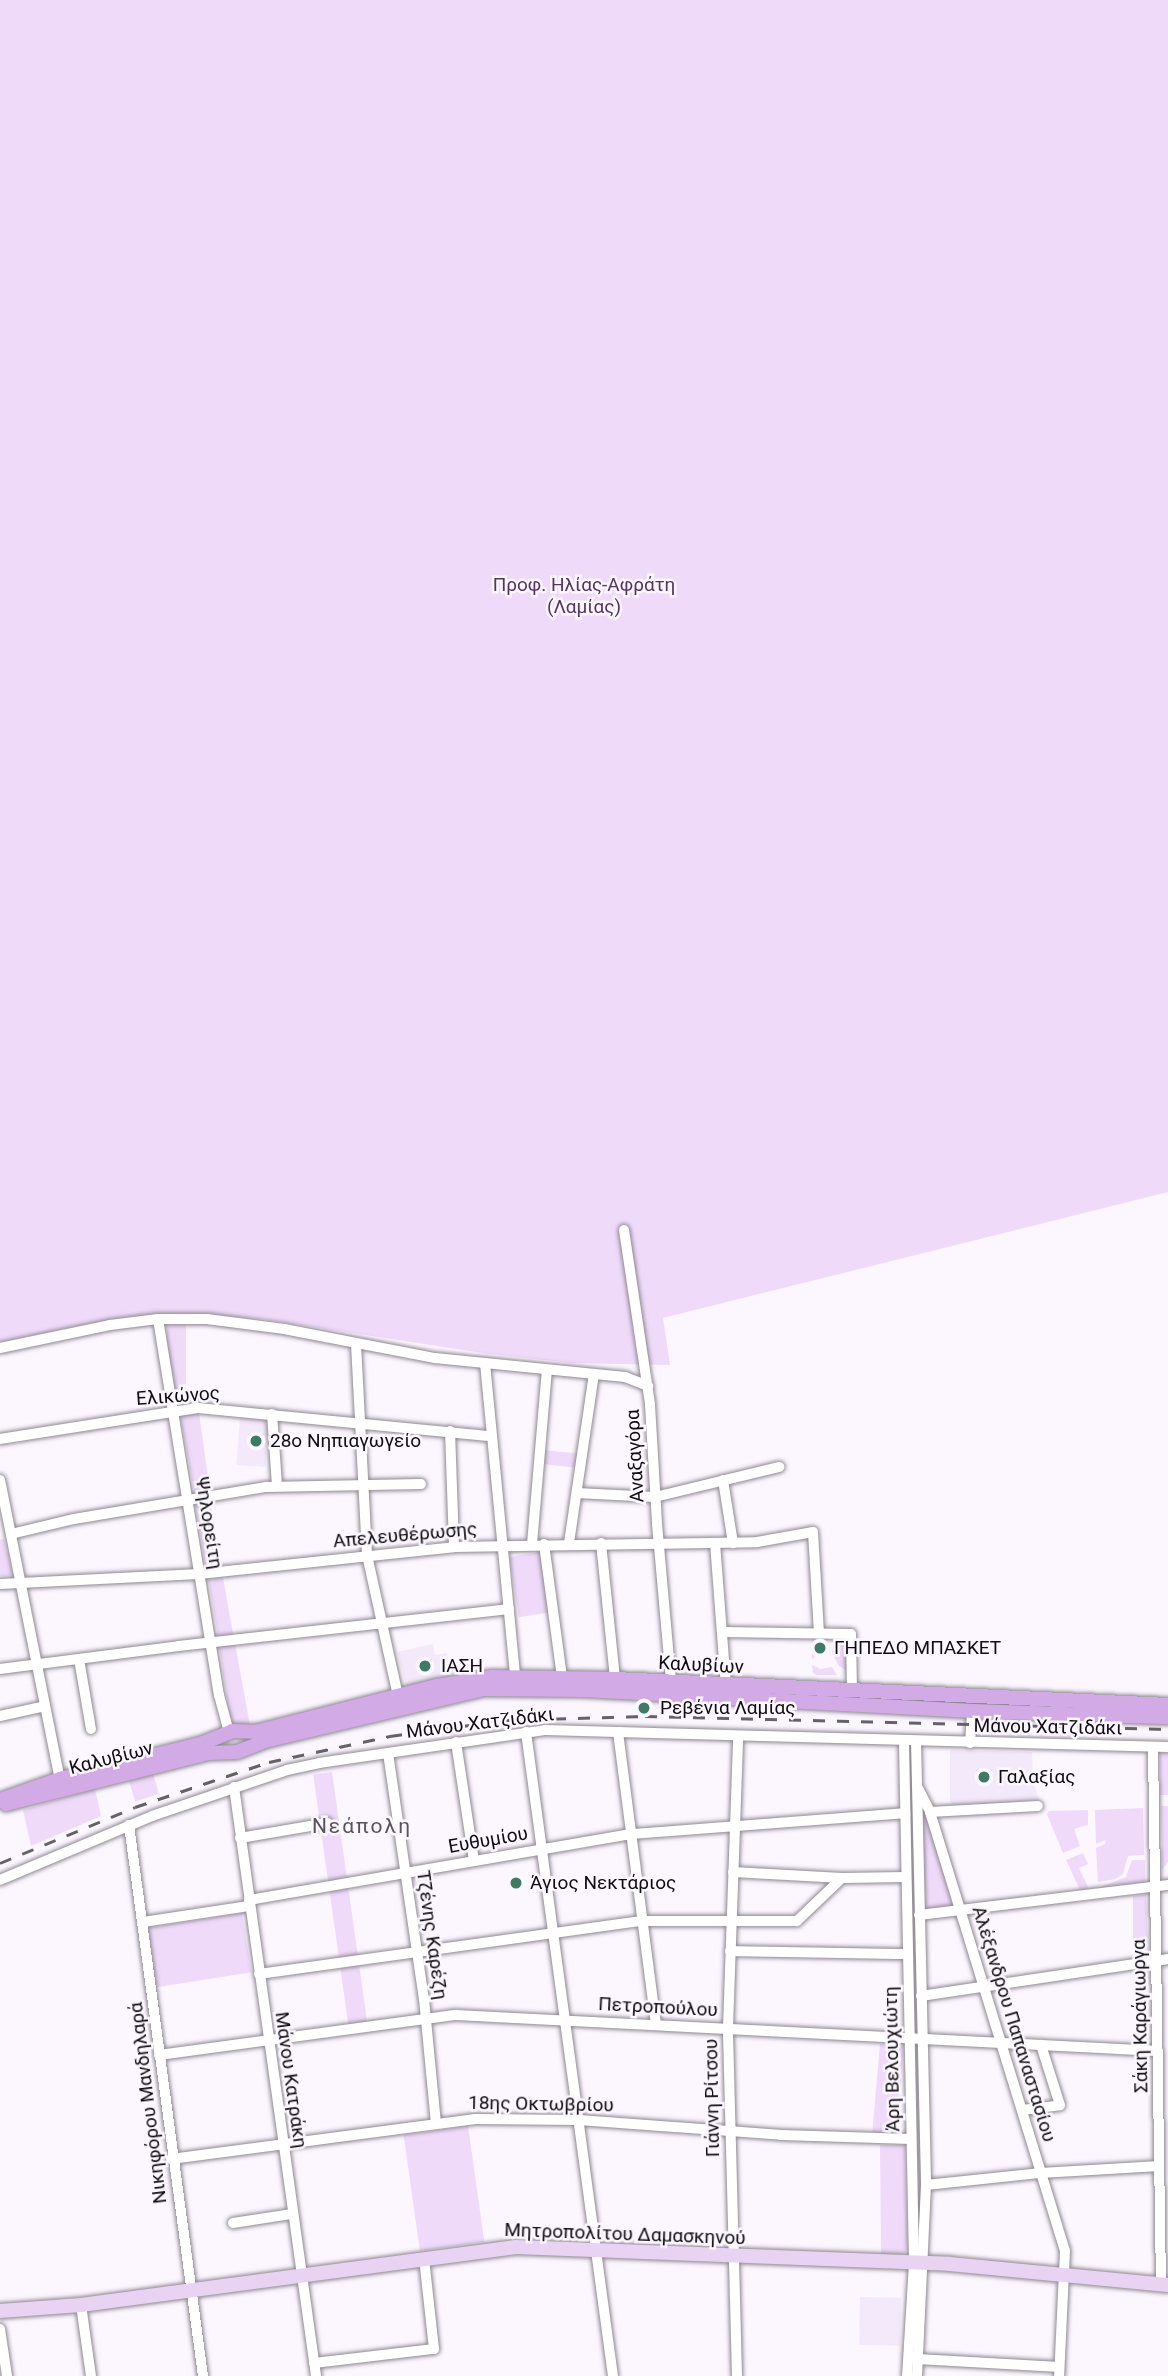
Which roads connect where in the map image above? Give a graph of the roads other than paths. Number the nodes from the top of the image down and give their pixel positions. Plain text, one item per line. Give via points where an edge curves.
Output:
1 (624, 1230) dead end
2 (158, 1319) junction
3 (356, 1344) junction
4 (0, 1348) edge
5 (485, 1363) junction
6 (547, 1370) junction
7 (594, 1374) junction
8 (648, 1386) junction
9 (173, 1411) junction
10 (272, 1414) junction
11 (360, 1422) junction
12 (450, 1431) junction
13 (491, 1436) junction
14 (0, 1438) edge
15 (779, 1467) dead end
16 (0, 1480) edge
17 (723, 1480) junction
18 (363, 1484) junction
19 (421, 1485) dead end
20 (277, 1486) junction
21 (577, 1493) junction
22 (655, 1497) junction
23 (188, 1499) junction
24 (11, 1534) junction
25 (569, 1543) junction
26 (601, 1543) junction
27 (659, 1543) junction
28 (715, 1543) junction
29 (733, 1543) junction
30 (538, 1544) junction
31 (502, 1545) junction
32 (454, 1547) junction
33 (367, 1555) junction
34 (199, 1574) junction
35 (21, 1583) junction
36 (0, 1584) edge
37 (509, 1609) junction
38 (382, 1623) junction
39 (723, 1632) junction
40 (819, 1633) junction
41 (210, 1642) junction
42 (79, 1659) junction
43 (37, 1664) junction
44 (0, 1670) edge
45 (562, 1677) junction
46 (615, 1679) junction
47 (671, 1682) junction
48 (516, 1683) junction
49 (726, 1686) junction
50 (852, 1692) junction
51 (398, 1696) junction
52 (1168, 1705) edge
53 (45, 1706) junction
54 (972, 1711) junction
55 (0, 1716) edge
56 (1168, 1717) edge
57 (91, 1728) dead end
58 (232, 1732) junction
59 (526, 1732) junction
60 (618, 1732) junction
61 (738, 1736) junction
62 (904, 1741) junction
63 (916, 1741) junction
64 (456, 1742) junction
65 (970, 1742) junction
66 (1153, 1747) junction
67 (1168, 1747) edge
68 (237, 1751) junction
69 (388, 1752) junction
70 (60, 1779) junction
71 (234, 1787) junction
72 (917, 1788) junction
73 (0, 1802) edge
74 (1038, 1806) dead end
75 (930, 1812) junction
76 (905, 1814) junction
77 (328, 1823) dead end
78 (129, 1825) junction
79 (735, 1825) junction
80 (634, 1833) junction
81 (240, 1838) junction
82 (541, 1849) junction
83 (474, 1861) junction
84 (733, 1872) junction
85 (405, 1873) junction
86 (906, 1877) junction
87 (842, 1878) junction
88 (0, 1880) edge
89 (1168, 1885) edge
90 (1156, 1886) junction
91 (249, 1903) junction
92 (962, 1911) junction
93 (919, 1915) junction
94 (643, 1921) junction
95 (143, 1922) junction
96 (731, 1922) junction
97 (552, 1933) junction
98 (730, 1951) junction
99 (417, 1952) junction
100 (908, 1954) junction
101 (1162, 1960) edge
102 (259, 1974) junction
103 (986, 1987) junction
104 (921, 1996) junction
105 (425, 2019) junction
106 (565, 2020) junction
107 (656, 2024) junction
108 (728, 2028) junction
109 (910, 2037) junction
110 (922, 2038) junction
111 (268, 2039) junction
112 (1002, 2043) junction
113 (1041, 2045) junction
114 (1161, 2047) edge
115 (159, 2055) junction
116 (1022, 2110) junction
117 (579, 2120) junction
118 (436, 2123) junction
119 (730, 2132) junction
120 (911, 2139) junction
121 (281, 2144) junction
122 (171, 2159) junction
123 (1162, 2161) edge
124 (1041, 2173) junction
125 (926, 2185) junction
126 (292, 2214) junction
127 (1164, 2218) edge
128 (233, 2223) dead end
129 (595, 2250) junction
130 (733, 2256) junction
131 (424, 2259) junction
132 (919, 2263) junction
133 (1066, 2274) junction
134 (301, 2277) junction
135 (1165, 2285) edge
136 (191, 2292) junction
137 (81, 2305) junction
138 (0, 2311) edge
139 (0, 2329) edge
140 (919, 2359) junction
141 (314, 2363) junction
142 (1059, 2372) edge
143 (7, 2376) edge
144 (91, 2376) edge
145 (202, 2376) edge
146 (314, 2376) edge
147 (613, 2376) edge
148 (737, 2376) edge
149 (907, 2376) edge
150 (918, 2376) edge

1 - 8 street, Αναξαγόρα
2 - 3 street via 226,1321
2 - 4 street
2 - 9 street, Ψηλορείτη
3 - 5 street
3 - 11 street
5 - 6 street
5 - 13 street
6 - 7 street
6 - 30 street
7 - 8 street via 625,1377
7 - 21 street
8 - 22 street, Αναξαγόρα
9 - 10 street, Ελικώνος via 206,1408
9 - 14 street, Ελικώνος
9 - 23 street, Ψηλορείτη
10 - 11 street, Ελικώνος
10 - 20 street
11 - 12 street, Ελικώνος
11 - 18 street
12 - 13 street, Ελικώνος
12 - 32 street
13 - 31 street
15 - 17 street
16 - 24 street
17 - 22 street
17 - 29 street
18 - 19 street
18 - 20 street
18 - 33 street
20 - 23 street
21 - 22 street
21 - 25 street
22 - 27 street, Αναξαγόρα
23 - 24 street
23 - 34 street, Ψηλορείτη
24 - 35 street
25 - 26 street, Απελευθέρωσης
25 - 30 street, Απελευθέρωσης
26 - 27 street, Απελευθέρωσης
26 - 46 street
27 - 28 street, Απελευθέρωσης
27 - 47 street, Αναξαγόρα
28 - 29 street, Απελευθέρωσης
28 - 39 street
29 - 40 street, Απελευθέρωσης via 774,1541 813,1532
30 - 31 street, Απελευθέρωσης
30 - 45 street
31 - 32 street, Απελευθέρωσης
31 - 37 street
32 - 33 street, Απελευθέρωσης
33 - 34 street, Απελευθέρωσης
33 - 38 street
34 - 35 street, Απελευθέρωσης
34 - 41 street, Ψηλορείτη
35 - 36 street, Απελευθέρωσης
35 - 43 street
37 - 38 street
37 - 48 street
38 - 41 street
38 - 51 street
39 - 40 street
39 - 49 street
40 - 50 street via 851,1634
41 - 42 street
41 - 58 street, Ψηλορείτη via 221,1707
42 - 43 street
42 - 57 street
43 - 44 street
43 - 53 street
45 - 46 main road, Καλυβίων
45 - 48 main road, Καλυβίων
46 - 47 main road, Καλυβίων
47 - 49 main road, Καλυβίων
48 - 51 main road, Καλυβίων via 460,1681
48 - 54 main road, Καλυβίων
48 - 68 main road, Καλυβίων via 427,1700
49 - 50 main road, Καλυβίων
50 - 52 main road, Καλυβίων
51 - 58 main road, Καλυβίων via 259,1731
53 - 55 street
53 - 70 street
54 - 56 main road, Καλυβίων
54 - 65 street
58 - 68 main road via 223,1745
58 - 70 main road, Καλυβίων via 203,1744
59 - 60 street, Μάνου Χατζιδάκι
59 - 64 street, Μάνου Χατζιδάκι
59 - 82 street
60 - 61 street, Μάνου Χατζιδάκι
60 - 80 street
61 - 62 street, Μάνου Χατζιδάκι
61 - 79 street, Γιάννη Ρίτσου
62 - 63 street, Μάνου Χατζιδάκι
62 - 76 street, Άρη Βελουχιώτη
63 - 65 street, Μάνου Χατζιδάκι
63 - 72 street, Άρη Βελουχιώτη
64 - 69 street, Μάνου Χατζιδάκι
64 - 83 street
65 - 66 street, Μάνου Χατζιδάκι
66 - 67 street, Μάνου Χατζιδάκι
66 - 90 street, Σάκη Καράγιωργα
68 - 73 main road, Καλυβίων via 209,1753
69 - 71 street, Μάνου Χατζιδάκι via 303,1766
69 - 85 street, Τζένης Καρέζη
70 - 73 main road, Καλυβίων
71 - 78 street, Μάνου Χατζιδάκι
71 - 81 street, Μάνου Κατράκη
72 - 75 street, Αλέξανδρου Παπαναστασίου
72 - 93 street, Άρη Βελουχιώτη
74 - 75 street
75 - 92 street, Αλέξανδρου Παπαναστασίου
76 - 79 street, Ευθυμίου
76 - 86 street, Άρη Βελουχιώτη
77 - 81 street
78 - 88 street, Μάνου Χατζιδάκι
78 - 95 street, Νικηφόρου Μανδηλαρά
79 - 80 street, Ευθυμίου
79 - 84 street, Γιάννη Ρίτσου
80 - 82 street, Ευθυμίου
80 - 94 street
81 - 91 street, Μάνου Κατράκη
82 - 83 street, Ευθυμίου
82 - 97 street
83 - 85 street, Ευθυμίου
84 - 87 street
84 - 96 street, Γιάννη Ρίτσου
85 - 91 street, Ευθυμίου
85 - 99 street, Τζένης Καρέζη
86 - 87 street
86 - 100 street, Άρη Βελουχιώτη
87 - 96 street via 797,1922
89 - 90 street
90 - 92 street
90 - 101 street, Σάκη Καράγιωργα
91 - 95 street, Ευθυμίου
91 - 102 street, Μάνου Κατράκη
92 - 93 street
92 - 103 street, Αλέξανδρου Παπαναστασίου
93 - 104 street, Άρη Βελουχιώτη
94 - 96 street
94 - 97 street
94 - 107 street
95 - 115 street, Νικηφόρου Μανδηλαρά
96 - 98 street, Γιάννη Ρίτσου
97 - 99 street
97 - 106 street
98 - 100 street
98 - 108 street, Γιάννη Ρίτσου
99 - 102 street
99 - 105 street, Τζένης Καρέζη
100 - 109 street, Άρη Βελουχιώτη
101 - 103 street
101 - 114 street, Σάκη Καράγιωργα
102 - 111 street, Μάνου Κατράκη
103 - 104 street
103 - 112 street, Αλέξανδρου Παπαναστασίου
104 - 110 street, Άρη Βελουχιώτη
105 - 106 street, Πετροπούλου via 467,2015
105 - 111 street, Πετροπούλου
105 - 118 street, Τζένης Καρέζη
106 - 107 street, Πετροπούλου
106 - 117 street
107 - 108 street, Πετροπούλου
108 - 109 street, Πετροπούλου
108 - 119 street, Γιάννη Ρίτσου
109 - 110 street, Πετροπούλου
109 - 120 street, Άρη Βελουχιώτη
110 - 112 street, Πετροπούλου
110 - 125 street, Άρη Βελουχιώτη
111 - 115 street, Πετροπούλου
111 - 121 street, Μάνου Κατράκη
112 - 113 street, Πετροπούλου
112 - 116 street, Αλέξανδρου Παπαναστασίου
113 - 114 street, Πετροπούλου
113 - 116 street via 1060,2105
114 - 123 street, Σάκη Καράγιωργα
115 - 122 street, Νικηφόρου Μανδηλαρά
116 - 124 street, Αλέξανδρου Παπαναστασίου
117 - 118 street, 18ης Οκτωβρίου
117 - 119 street, 18ης Οκτωβρίου
117 - 129 street
118 - 121 street, 18ης Οκτωβρίου
119 - 120 street, 18ης Οκτωβρίου
119 - 130 street, Γιάννη Ρίτσου
120 - 132 street, Άρη Βελουχιώτη
121 - 122 street, 18ης Οκτωβρίου
121 - 126 street, Μάνου Κατράκη
122 - 136 street, Νικηφόρου Μανδηλαρά
123 - 124 street
123 - 127 street, Σάκη Καράγιωργα
124 - 125 street
124 - 133 street, Αλέξανδρου Παπαναστασίου via 1065,2251
125 - 132 street, Άρη Βελουχιώτη
126 - 128 street
126 - 134 street, Μάνου Κατράκη
127 - 135 street, Σάκη Καράγιωργα
129 - 130 street, Μητροπολίτου Δαμασκηνού
129 - 131 street, Μητροπολίτου Δαμασκηνού via 506,2247
129 - 147 street
130 - 132 street, Μητροπολίτου Δαμασκηνού
130 - 148 street, Γιάννη Ρίτσου
131 - 134 street, Μητροπολίτου Δαμασκηνού
131 - 141 street via 434,2349
132 - 133 street, Μητροπολίτου Δαμασκηνού
132 - 140 street, Άρη Βελουχιώτη
132 - 149 street, Άρη Βελουχιώτη
133 - 135 street, Μητροπολίτου Δαμασκηνού
133 - 142 street, Αλέξανδρου Παπαναστασίου
134 - 136 street, Μητροπολίτου Δαμασκηνού
134 - 141 street, Μάνου Κατράκη
136 - 137 street, Μητροπολίτου Δαμασκηνού
136 - 145 street, Νικηφόρου Μανδηλαρά
137 - 138 street, Μητροπολίτου Δαμασκηνού
137 - 144 street
139 - 143 street
140 - 142 street
140 - 150 street, Άρη Βελουχιώτη
141 - 146 street, Μάνου Κατράκη

